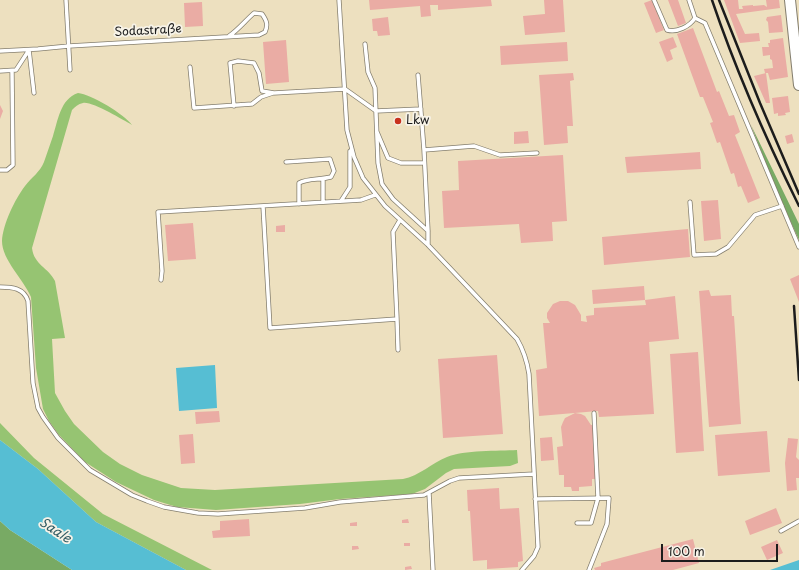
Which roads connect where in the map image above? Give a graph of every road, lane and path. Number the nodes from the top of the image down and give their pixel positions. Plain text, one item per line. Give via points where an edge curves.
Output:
1 (66, 0) edge
2 (339, 0) edge
3 (654, 0) edge
4 (689, 0) edge
5 (790, 0) edge
6 (695, 18) junction
7 (229, 36) junction
8 (365, 44) dead end
9 (69, 46) junction
10 (29, 50) junction
11 (0, 51) edge
12 (190, 67) dead end
13 (70, 70) dead end
14 (0, 71) edge
15 (12, 71) junction
16 (418, 75) dead end
17 (799, 85) edge
18 (345, 90) junction
19 (34, 93) dead end
20 (274, 93) junction
21 (234, 106) junction
22 (421, 109) junction
23 (376, 111) junction
24 (376, 129) junction
25 (350, 144) junction
26 (424, 150) junction
27 (537, 153) dead end
28 (286, 162) dead end
29 (424, 163) junction
30 (0, 170) edge
31 (323, 179) junction
32 (375, 195) junction
33 (341, 201) junction
34 (323, 202) junction
35 (690, 202) dead end
36 (299, 204) junction
37 (263, 206) junction
38 (782, 206) junction
39 (400, 220) junction
40 (428, 231) junction
41 (428, 244) junction
42 (799, 247) edge
43 (161, 280) dead end
44 (0, 287) edge
45 (397, 319) junction
46 (398, 350) dead end
47 (594, 413) dead end
48 (534, 474) junction
49 (429, 493) junction
50 (598, 498) junction
51 (535, 499) junction
52 (799, 522) edge
53 (577, 523) dead end
54 (782, 531) dead end
55 (433, 570) edge
56 (522, 570) edge
57 (589, 570) edge

1 - 9 lane
2 - 18 lane
3 - 6 lane via 667,30 672,32 691,25
4 - 6 lane
5 - 17 main road
6 - 38 lane via 705,23
7 - 7 lane, Sodastraße via 259,35 265,32 268,26 266,19 262,14 254,13
7 - 9 lane, Sodastraße
8 - 23 lane
9 - 10 lane, Sodastraße
9 - 13 lane
10 - 11 lane, Sodastraße
10 - 15 lane via 16,70
10 - 19 lane
12 - 21 lane via 194,108
14 - 15 lane
15 - 30 lane via 13,165 7,170
16 - 22 lane
18 - 20 lane
18 - 23 lane
18 - 25 lane
20 - 21 lane via 252,104
20 - 21 lane via 262,92 259,73 254,63 230,62
22 - 23 lane
22 - 26 lane
23 - 24 lane
24 - 29 lane via 388,158 401,163
24 - 40 lane via 382,184 392,199
25 - 32 lane via 364,178
25 - 33 lane via 350,187
26 - 27 lane via 474,146 500,155
26 - 29 lane
28 - 31 lane via 330,159 334,171 331,177
29 - 40 lane
31 - 34 lane
31 - 36 lane via 304,180 299,183
32 - 33 lane via 361,200
32 - 39 lane
33 - 34 lane
34 - 36 lane
35 - 38 lane via 694,255 716,254 728,247 755,215
36 - 37 lane
37 - 43 lane via 158,212
37 - 45 lane via 270,328
38 - 42 lane
39 - 41 lane
39 - 45 lane via 393,232
40 - 41 lane
41 - 48 lane via 523,348 529,374
44 - 49 lane via 21,290 28,301 33,383 38,408 43,417 58,438 90,470 132,495 164,507 218,514 305,508
45 - 46 lane
47 - 50 lane
48 - 49 lane via 459,478
48 - 51 lane
49 - 55 lane
50 - 51 lane
50 - 53 lane via 591,523
50 - 57 lane via 609,498 606,524
51 - 56 lane via 538,547
52 - 54 lane

